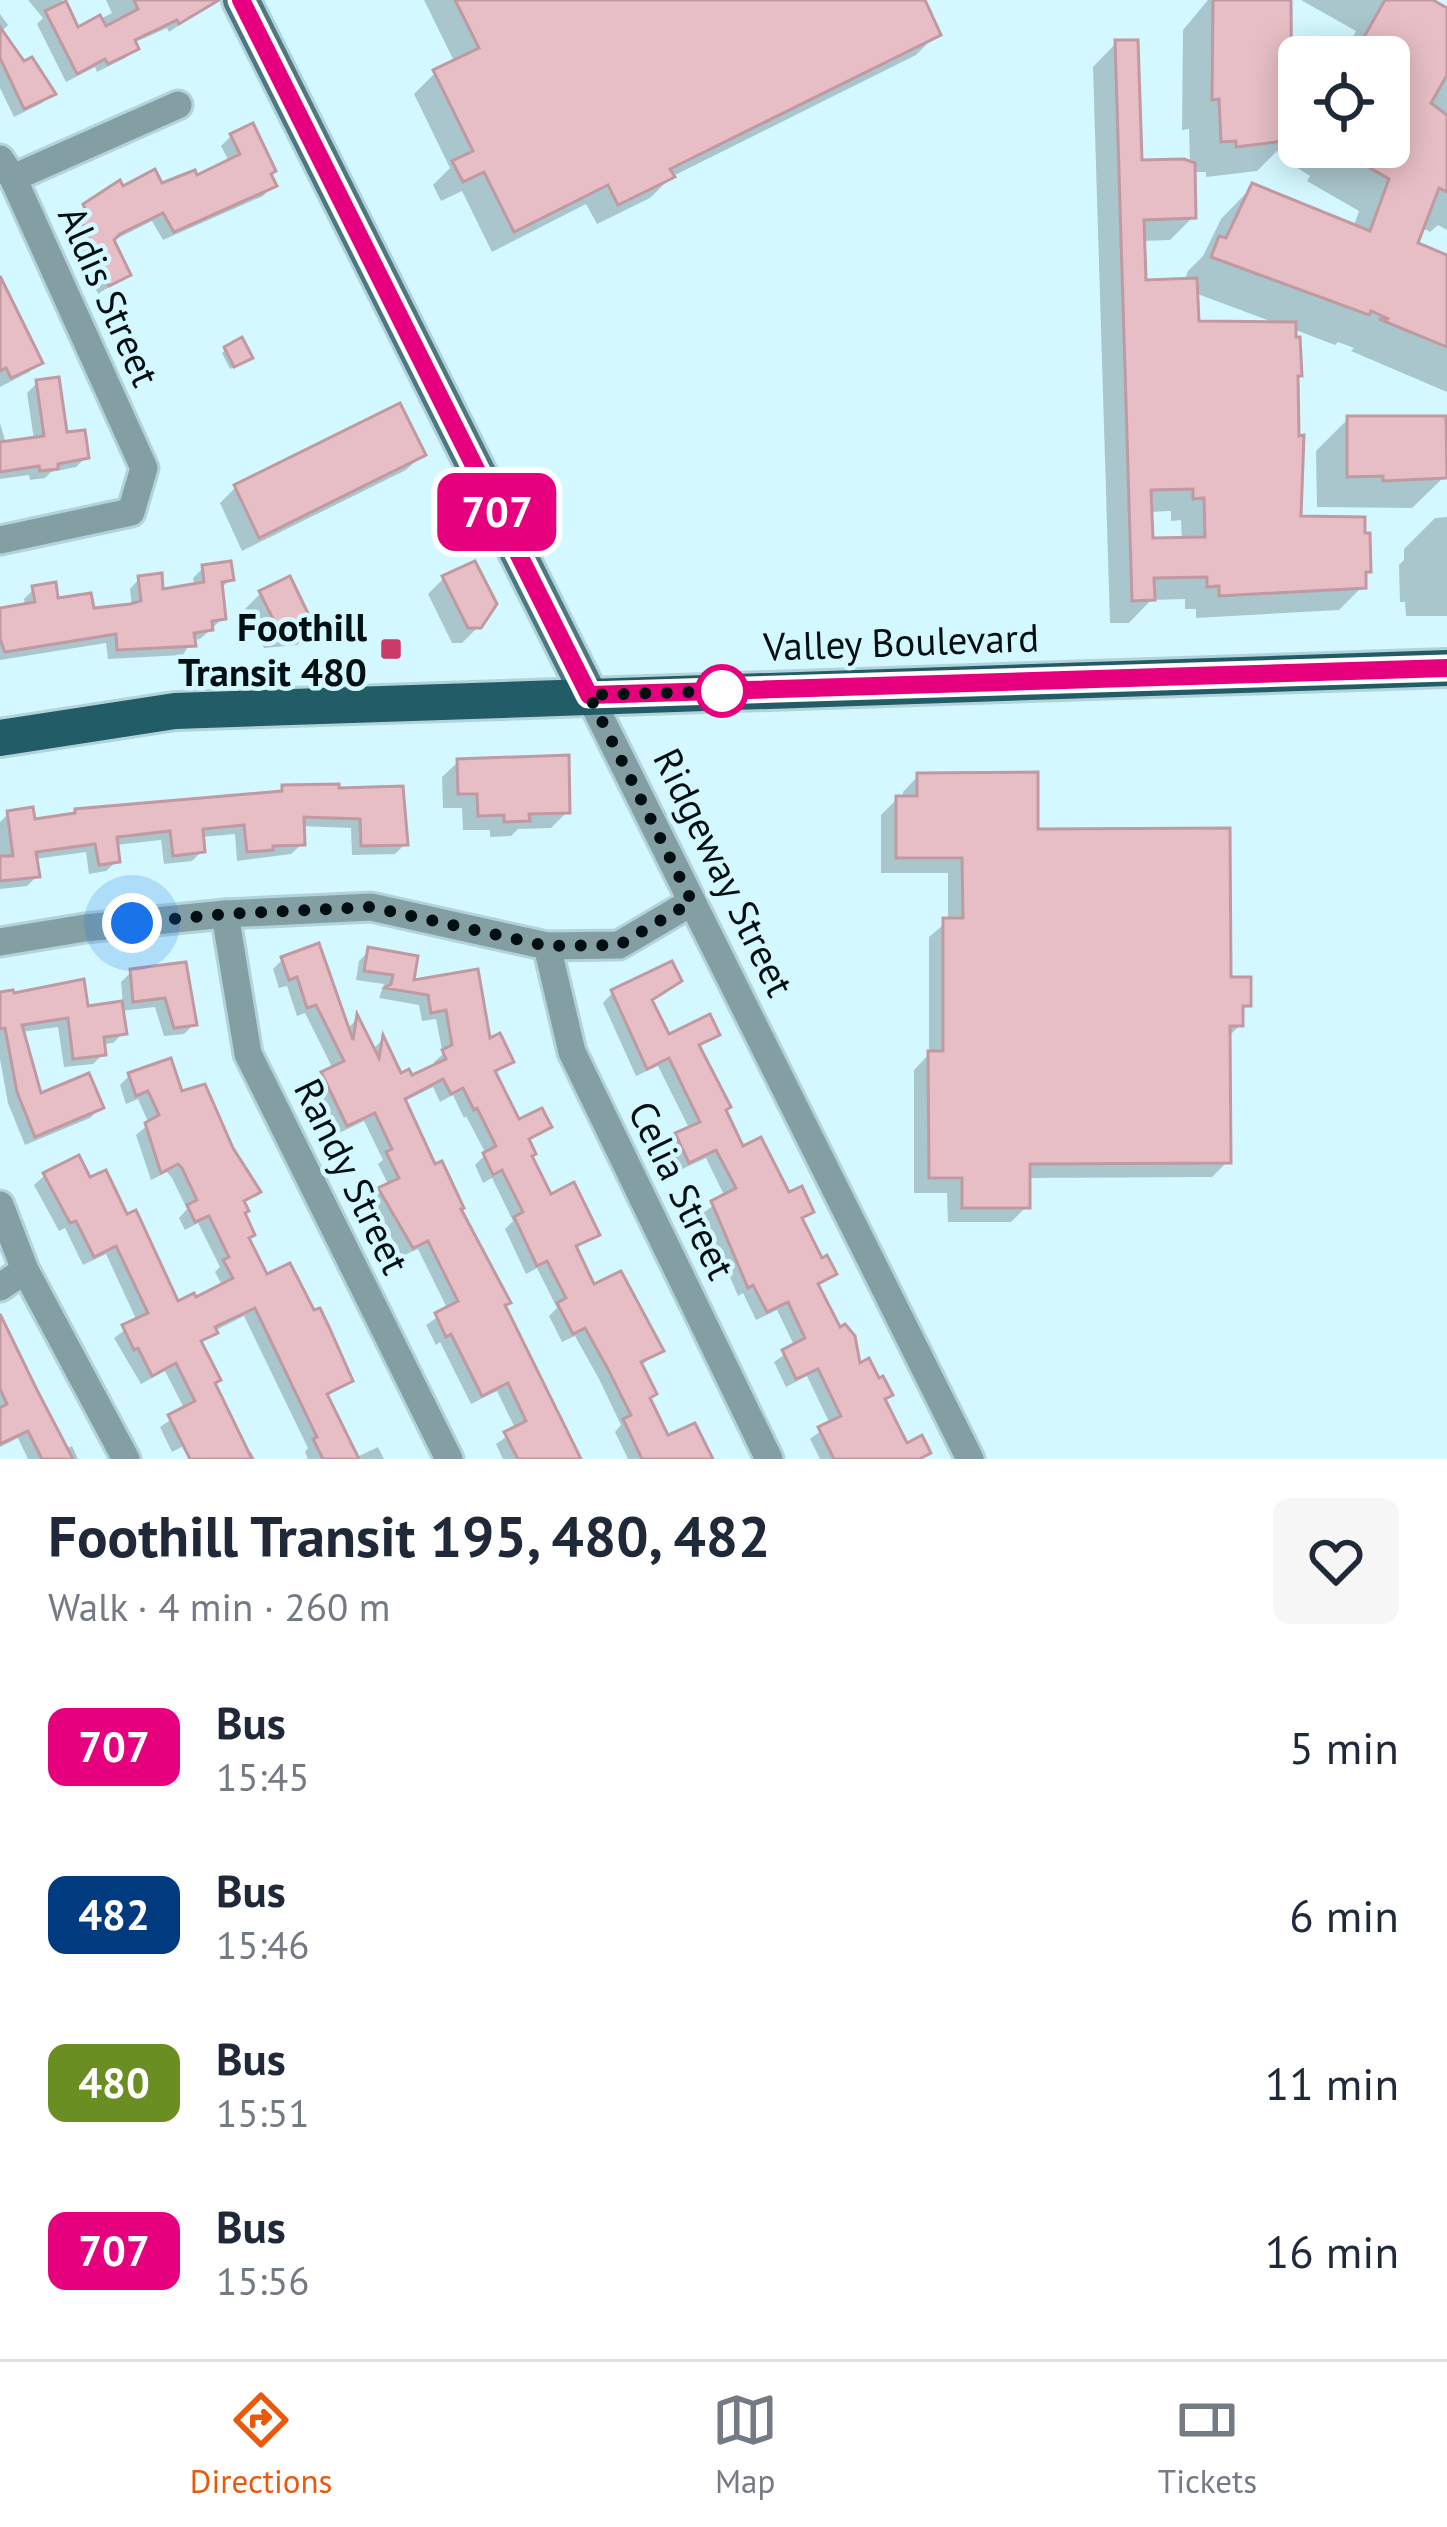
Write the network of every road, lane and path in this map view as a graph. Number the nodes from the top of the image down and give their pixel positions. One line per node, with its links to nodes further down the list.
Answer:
1 (241, 0): 6 (street, Ridgeway Street)
2 (178, 105): 3 (street)
3 (6, 168): 4 (street, Aldis Street)
4 (0, 540)
5 (1447, 668): 6 (main road, Valley Boulevard)
6 (589, 695): 7 (main road, Valley Boulevard); 8 (street, Ridgeway Street)
7 (0, 738)
8 (692, 902): 11 (street); 18 (street, Ridgeway Street)
9 (225, 914): 10 (street); 11 (street); 16 (street, Randy Street)
10 (0, 942)
11 (547, 946): 17 (street, Celia Street)
12 (0, 1205): 13 (street)
13 (25, 1270): 14 (street); 15 (street)
14 (0, 1287)
15 (125, 1459)
16 (449, 1459)
17 (769, 1459)
18 (970, 1459)

